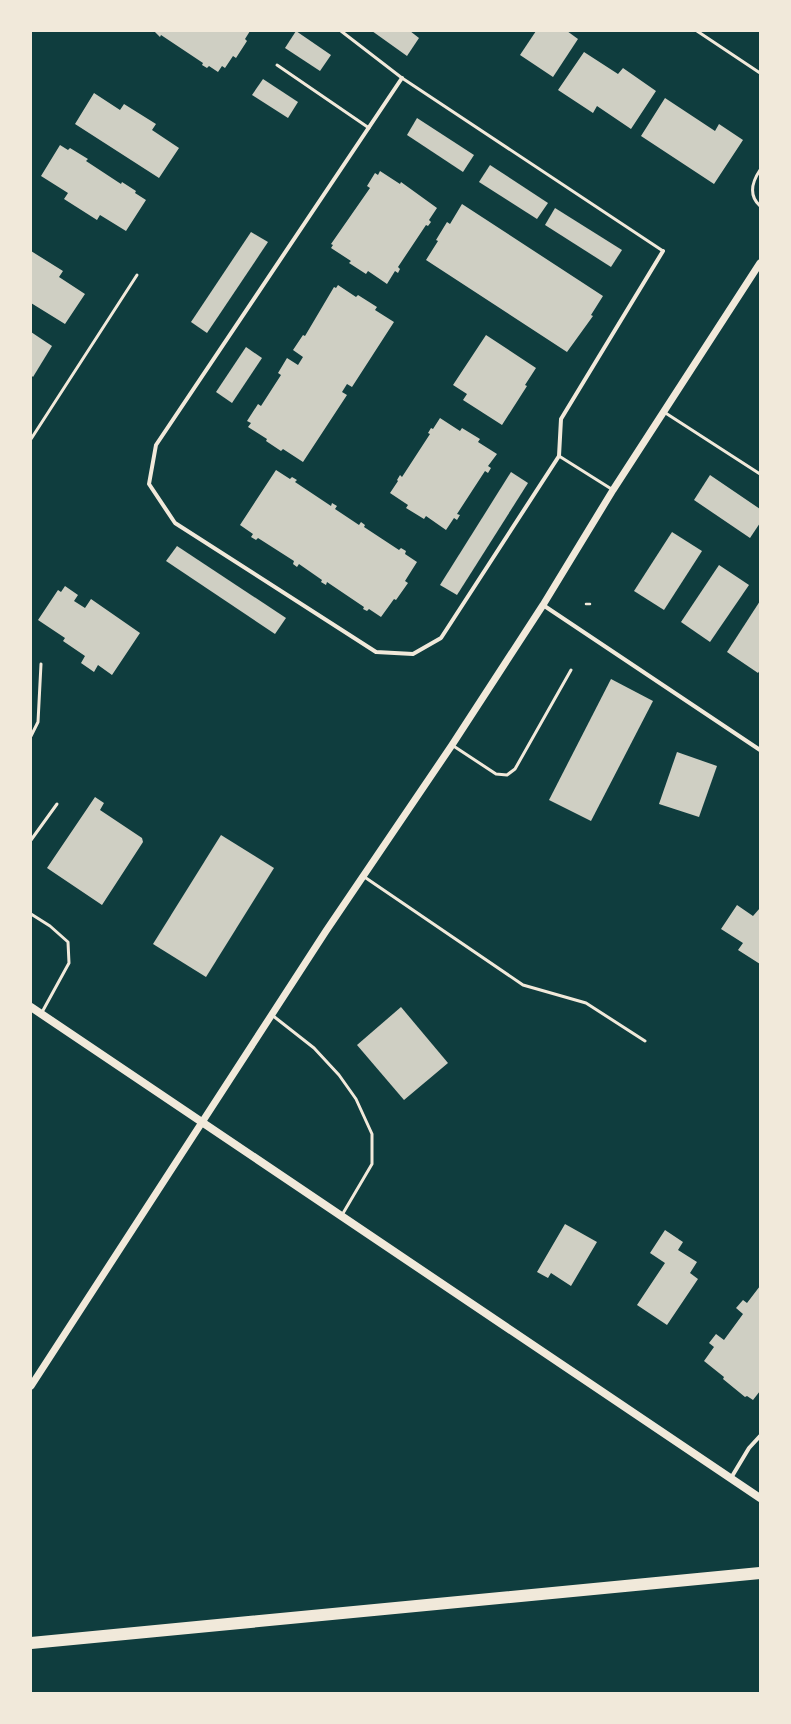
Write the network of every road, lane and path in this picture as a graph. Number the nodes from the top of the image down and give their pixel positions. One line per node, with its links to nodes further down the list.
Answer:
1 (341, 31): 5 (lane)
2 (697, 31): 4 (lane)
3 (277, 65): 6 (lane)
4 (760, 73)
5 (402, 78): 6 (street); 9 (lane)
6 (369, 128): 14 (street)
7 (760, 170): 8 (lane)
8 (760, 206)
9 (663, 251): 14 (street)
10 (760, 263): 12 (street)
11 (138, 275): 13 (lane)
12 (664, 411): 15 (lane); 16 (street)
13 (31, 439)
14 (559, 456): 16 (lane)
15 (760, 474)
16 (613, 490): 19 (street)
17 (586, 604): 18 (path)
18 (590, 604)
19 (543, 605): 23 (street); 24 (street)
20 (41, 664): 22 (lane)
21 (571, 670): 23 (lane)
22 (31, 736)
23 (452, 745): 27 (street)
24 (760, 750)
25 (57, 804): 26 (lane)
26 (31, 840)
27 (363, 876): 31 (street); 32 (lane)
28 (31, 914): 30 (lane)
29 (31, 1007): 30 (main road)
30 (41, 1014): 33 (main road)
31 (272, 1015): 33 (street); 34 (lane)
32 (645, 1041)
33 (203, 1122): 34 (main road); 35 (street)
34 (342, 1215): 37 (main road)
35 (31, 1386)
36 (760, 1436): 37 (street)
37 (731, 1478): 38 (main road)
38 (760, 1498)
39 (760, 1573): 40 (highway)
40 (31, 1643)

